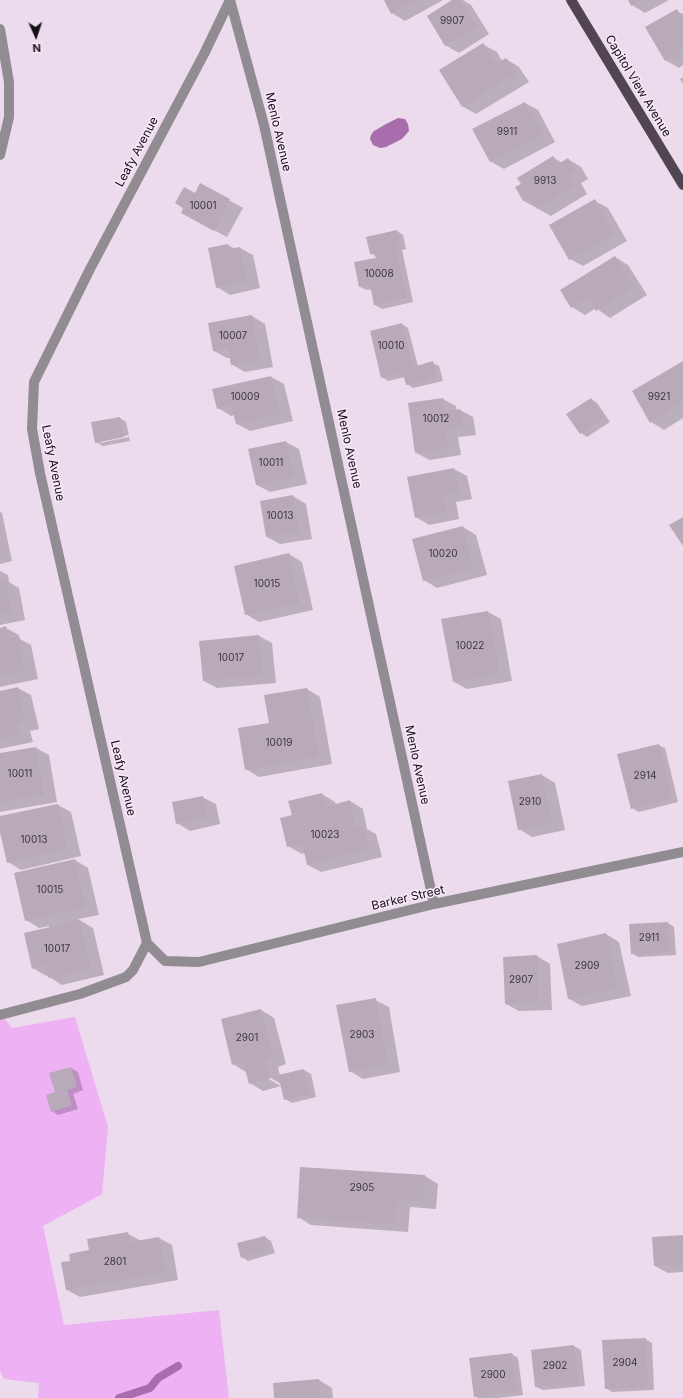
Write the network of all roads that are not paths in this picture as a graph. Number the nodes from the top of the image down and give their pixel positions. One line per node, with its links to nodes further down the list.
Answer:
1 (230, 0): 7 (street, Menlo Avenue); 8 (street, Leafy Avenue)
2 (571, 0): 5 (main road, Capitol View Avenue)
3 (0, 30): 4 (street)
4 (0, 155)
5 (683, 185)
6 (683, 852): 7 (street, Barker Street)
7 (434, 904): 8 (street, Barker Street)
8 (147, 942): 9 (street)
9 (0, 1015)

